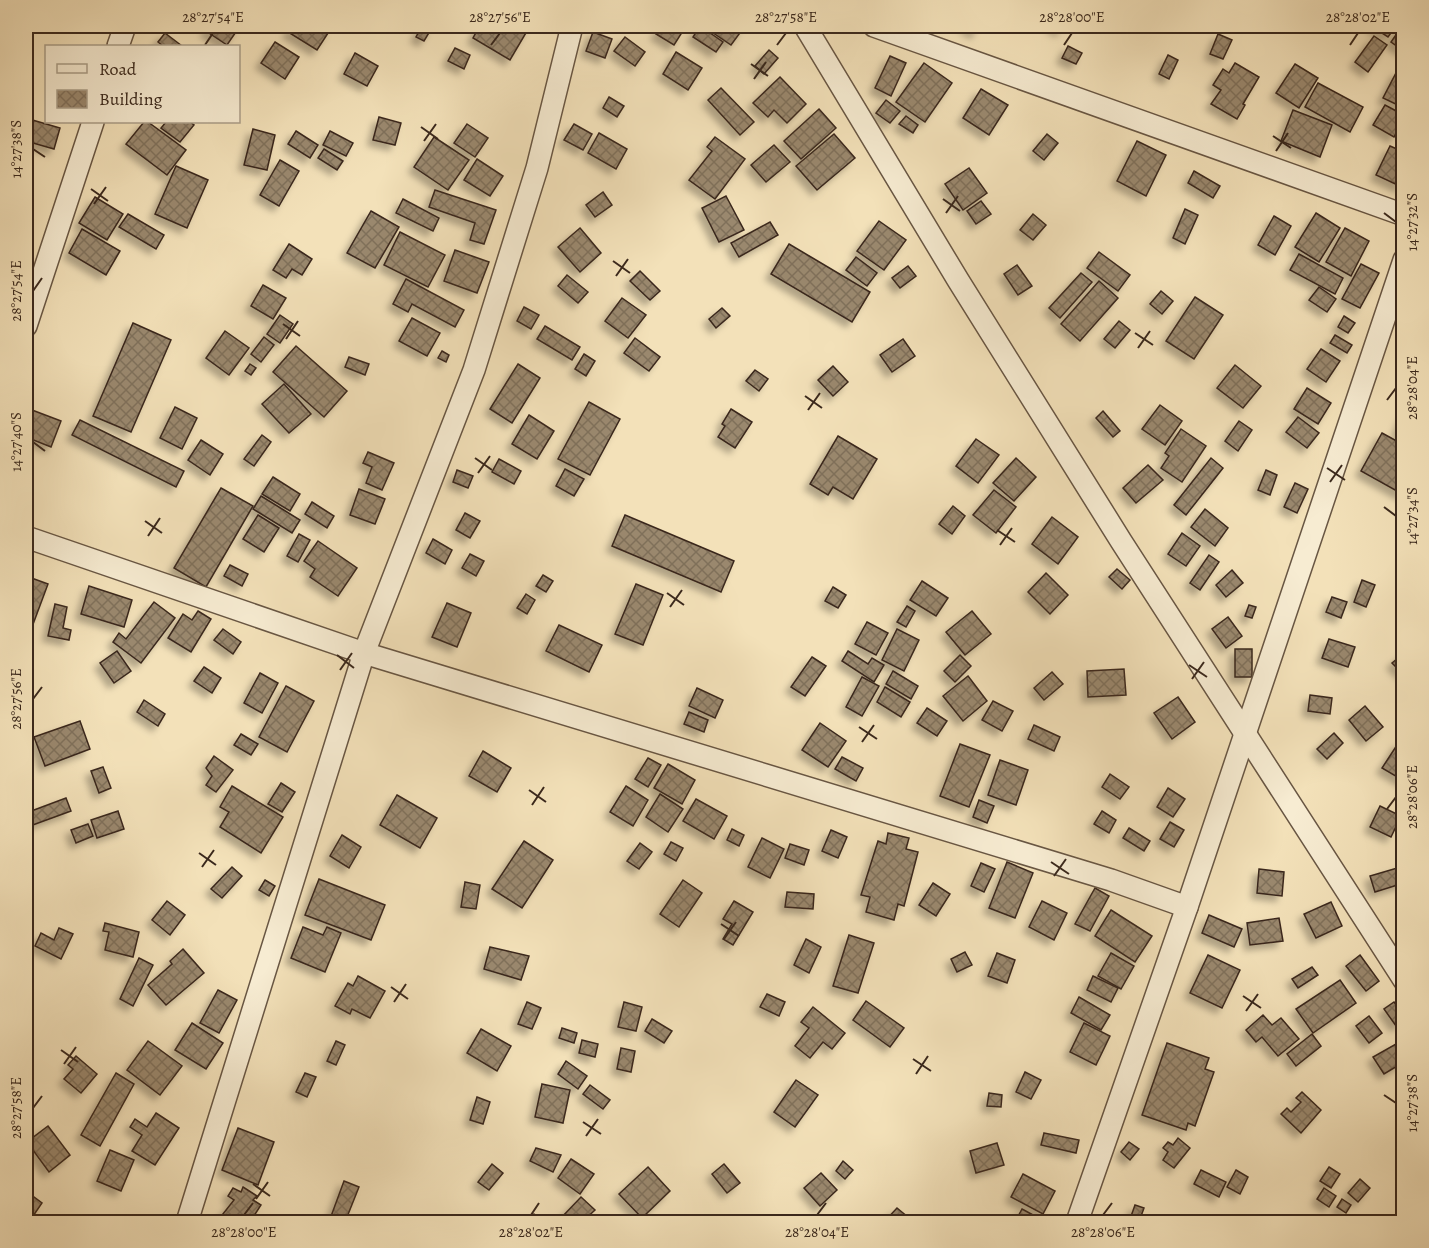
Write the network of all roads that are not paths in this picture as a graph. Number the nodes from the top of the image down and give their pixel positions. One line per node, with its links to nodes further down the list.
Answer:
1 (125, 26): 5 (street)
2 (572, 26): 11 (street)
3 (805, 26): 12 (street)
4 (874, 26): 7 (street)
5 (118, 45)
6 (93, 123): 9 (street)
7 (1404, 215)
8 (1404, 260): 12 (street)
9 (26, 326)
10 (26, 537): 11 (street)
11 (364, 653): 13 (street); 15 (street)
12 (1244, 734): 13 (street); 14 (street)
13 (1187, 907): 16 (street)
14 (1400, 970)
15 (187, 1222)
16 (1077, 1222)

